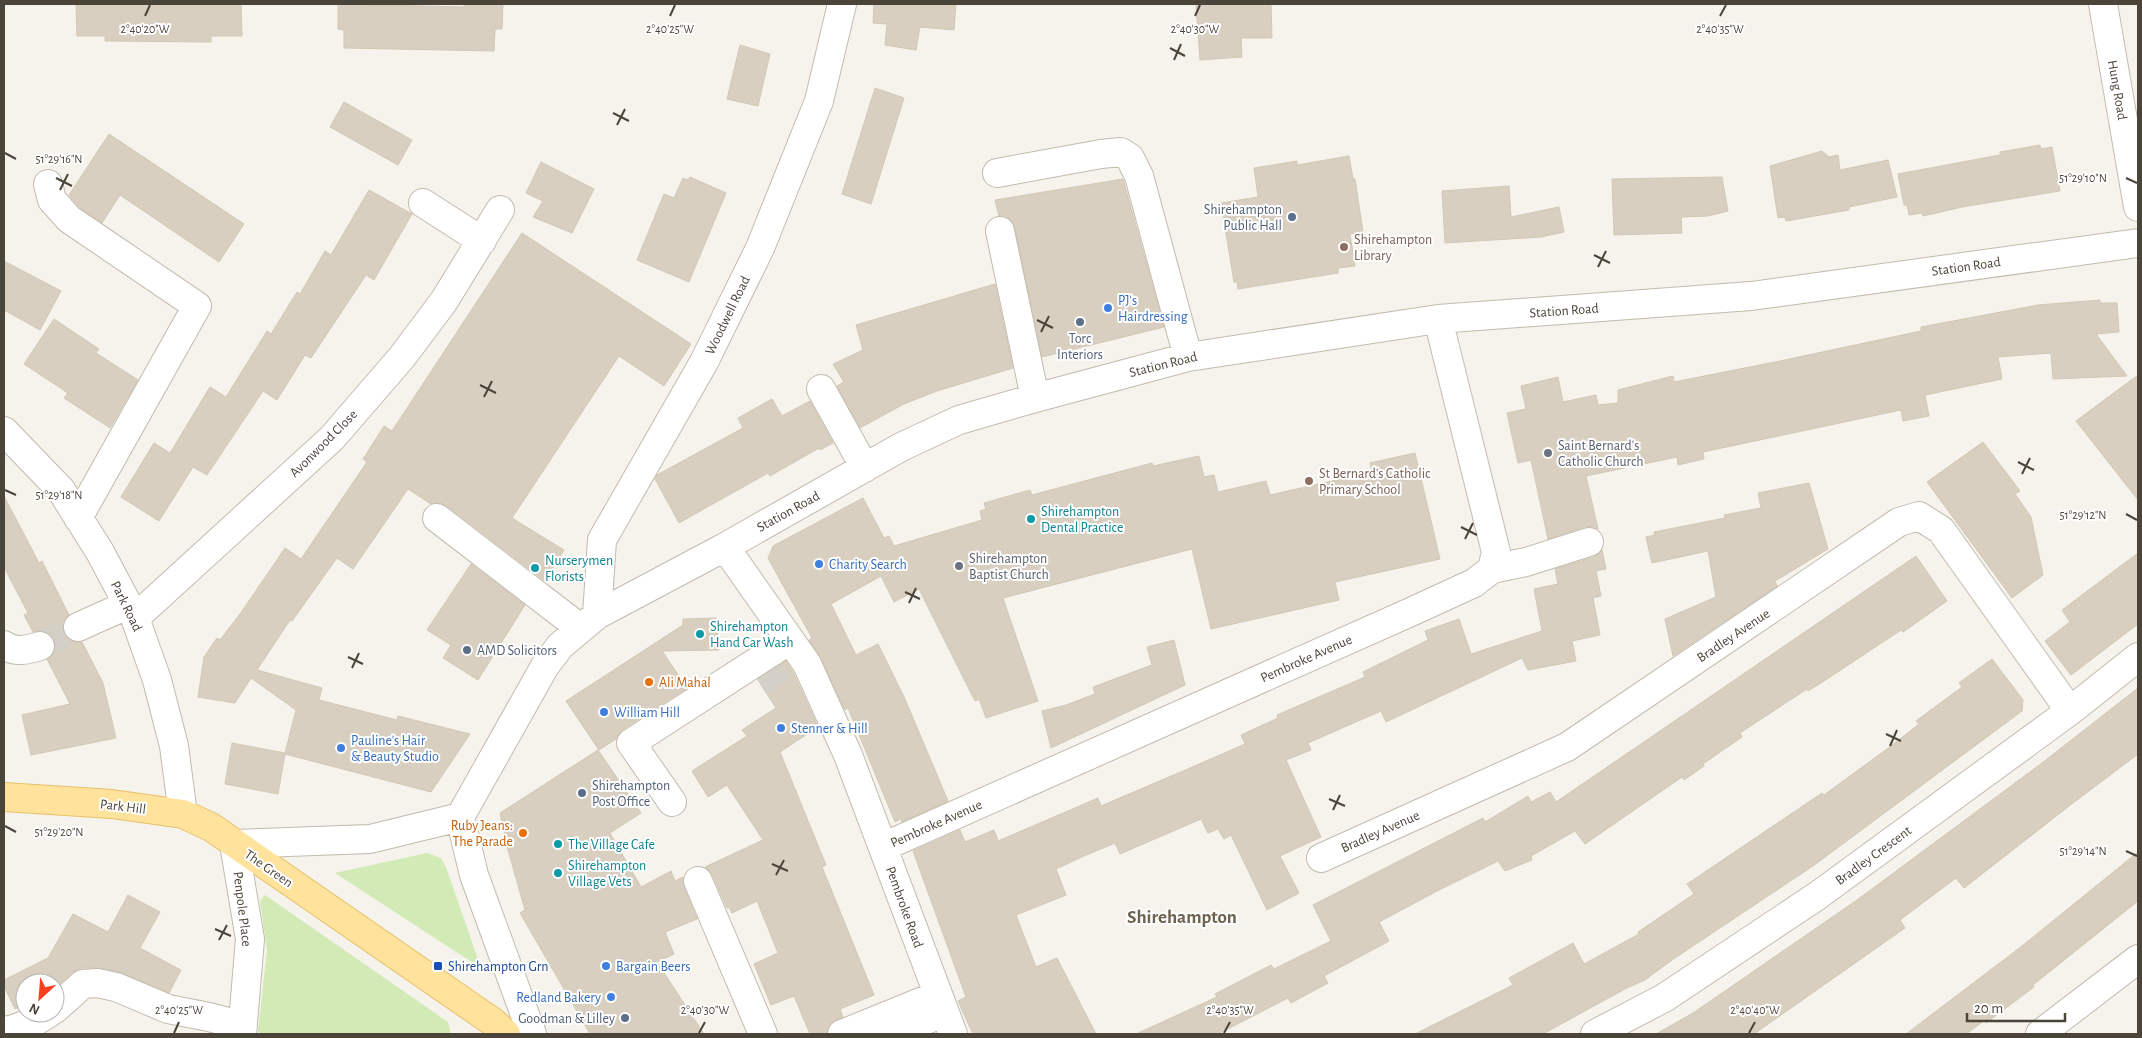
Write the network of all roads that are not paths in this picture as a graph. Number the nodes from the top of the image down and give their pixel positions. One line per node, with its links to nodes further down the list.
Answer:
1 (842, 4): 23 (street, Woodwell Road)
2 (2103, 4): 6 (street, Hung Road)
3 (996, 174): 12 (street)
4 (48, 184): 17 (street)
5 (423, 203): 9 (street)
6 (2138, 207)
7 (500, 210): 9 (street, Avonwood Close)
8 (1000, 231): 14 (street)
9 (482, 241): 22 (street, Avonwood Close)
10 (2138, 243): 11 (street, Station Road)
11 (1438, 319): 12 (street, Station Road); 21 (street)
12 (1188, 357): 14 (street, Station Road)
13 (821, 389): 16 (street)
14 (1035, 398): 16 (street, Station Road)
15 (4, 431): 17 (street, Park Road)
16 (865, 468): 20 (street, Station Road)
17 (78, 518): 22 (street, Park Road)
18 (437, 518): 23 (street)
19 (1589, 542): 21 (street)
20 (725, 547): 23 (street, Station Road); 27 (street, Pembroke Road)
21 (1492, 569): 37 (street, Pembroke Avenue)
22 (131, 611): 24 (street, Avonwood Close); 34 (street, Park Road)
23 (588, 621): 35 (street, Station Road)
24 (78, 627)
25 (4, 645): 26 (street)
26 (40, 646)
27 (792, 655): 33 (street); 37 (street, Pembroke Road)
28 (2138, 657): 31 (street, Bradley Crescent)
29 (759, 682): 30 (street)
30 (731, 698)
31 (2070, 711): 38 (street, Bradley Avenue); 51 (street, Bradley Crescent)
32 (4, 797): 34 (main road, Park Hill)
33 (672, 802)
34 (183, 814): 36 (main road, Park Hill)
35 (460, 817): 36 (street, The Green); 47 (street)
36 (234, 844): 45 (street, Penpole Place); 46 (main road, The Green)
37 (883, 846): 42 (street, Pembroke Road)
38 (1321, 858)
39 (698, 881): 48 (street)
40 (2138, 959): 52 (street)
41 (65, 1000): 45 (street)
42 (945, 1014): 49 (street); 50 (street)
43 (30, 1023): 44 (street)
44 (4, 1030)
45 (242, 1030)
46 (494, 1030)
47 (532, 1034)
48 (764, 1034)
49 (842, 1034)
50 (893, 1034)
51 (1595, 1034)
52 (2040, 1034)

